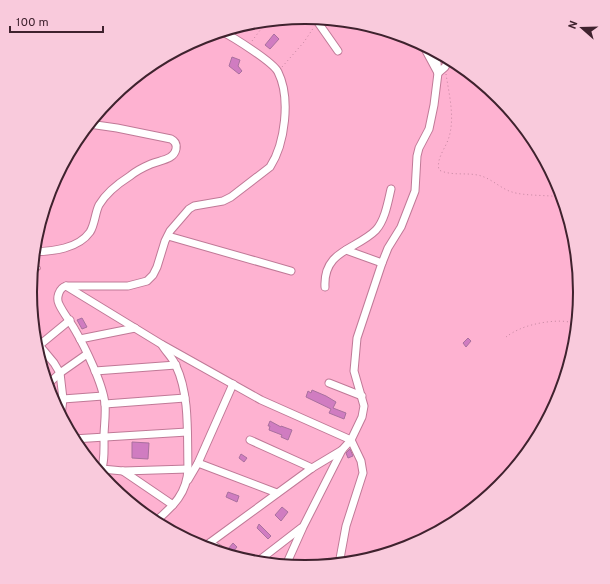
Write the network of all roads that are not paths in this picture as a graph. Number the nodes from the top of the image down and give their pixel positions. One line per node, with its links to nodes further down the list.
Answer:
1 (319, 25): 3 (street)
2 (229, 35): 10 (street)
3 (338, 51)
4 (428, 54): 7 (street)
5 (437, 59): 7 (street)
6 (446, 64): 7 (street)
7 (438, 73): 13 (street)
8 (95, 125): 12 (street)
9 (392, 189): 11 (street)
10 (168, 236): 14 (street); 15 (street)
11 (346, 250): 13 (street); 16 (street)
12 (40, 252)
13 (382, 263): 31 (street)
14 (291, 270)
15 (66, 286): 17 (street); 18 (street)
16 (325, 287)
17 (70, 320): 19 (street); 20 (street)
18 (135, 328): 19 (street); 21 (street)
19 (80, 340): 23 (street)
20 (42, 342)
21 (161, 344): 24 (street); 29 (street)
22 (44, 352): 26 (street)
23 (87, 354): 25 (street); 26 (street)
24 (176, 365): 25 (street); 32 (street)
25 (95, 371): 30 (street)
26 (60, 373): 27 (street); 33 (street)
27 (52, 380)
28 (329, 383): 31 (street)
29 (233, 384): 40 (street); 42 (street)
30 (103, 396): 33 (street); 34 (street)
31 (362, 396): 40 (street)
32 (185, 398): 34 (street); 36 (street)
33 (63, 399): 35 (street)
34 (105, 404): 37 (street)
35 (62, 405)
36 (187, 432): 37 (street); 45 (street)
37 (104, 437): 38 (street); 43 (street)
38 (81, 439)
39 (250, 440): 44 (street)
40 (351, 440): 41 (street); 55 (street)
41 (342, 450): 44 (street); 52 (street)
42 (198, 463): 48 (street); 49 (street)
43 (102, 466)
44 (312, 468): 49 (street)
45 (188, 469): 46 (street); 48 (street)
46 (123, 471): 47 (street); 50 (street)
47 (106, 472)
48 (188, 480): 50 (street)
49 (277, 493): 53 (street)
50 (173, 506): 51 (street)
51 (160, 517)
52 (303, 527): 54 (street); 56 (street)
53 (210, 543)
54 (264, 557)
55 (340, 558)
56 (289, 559)

